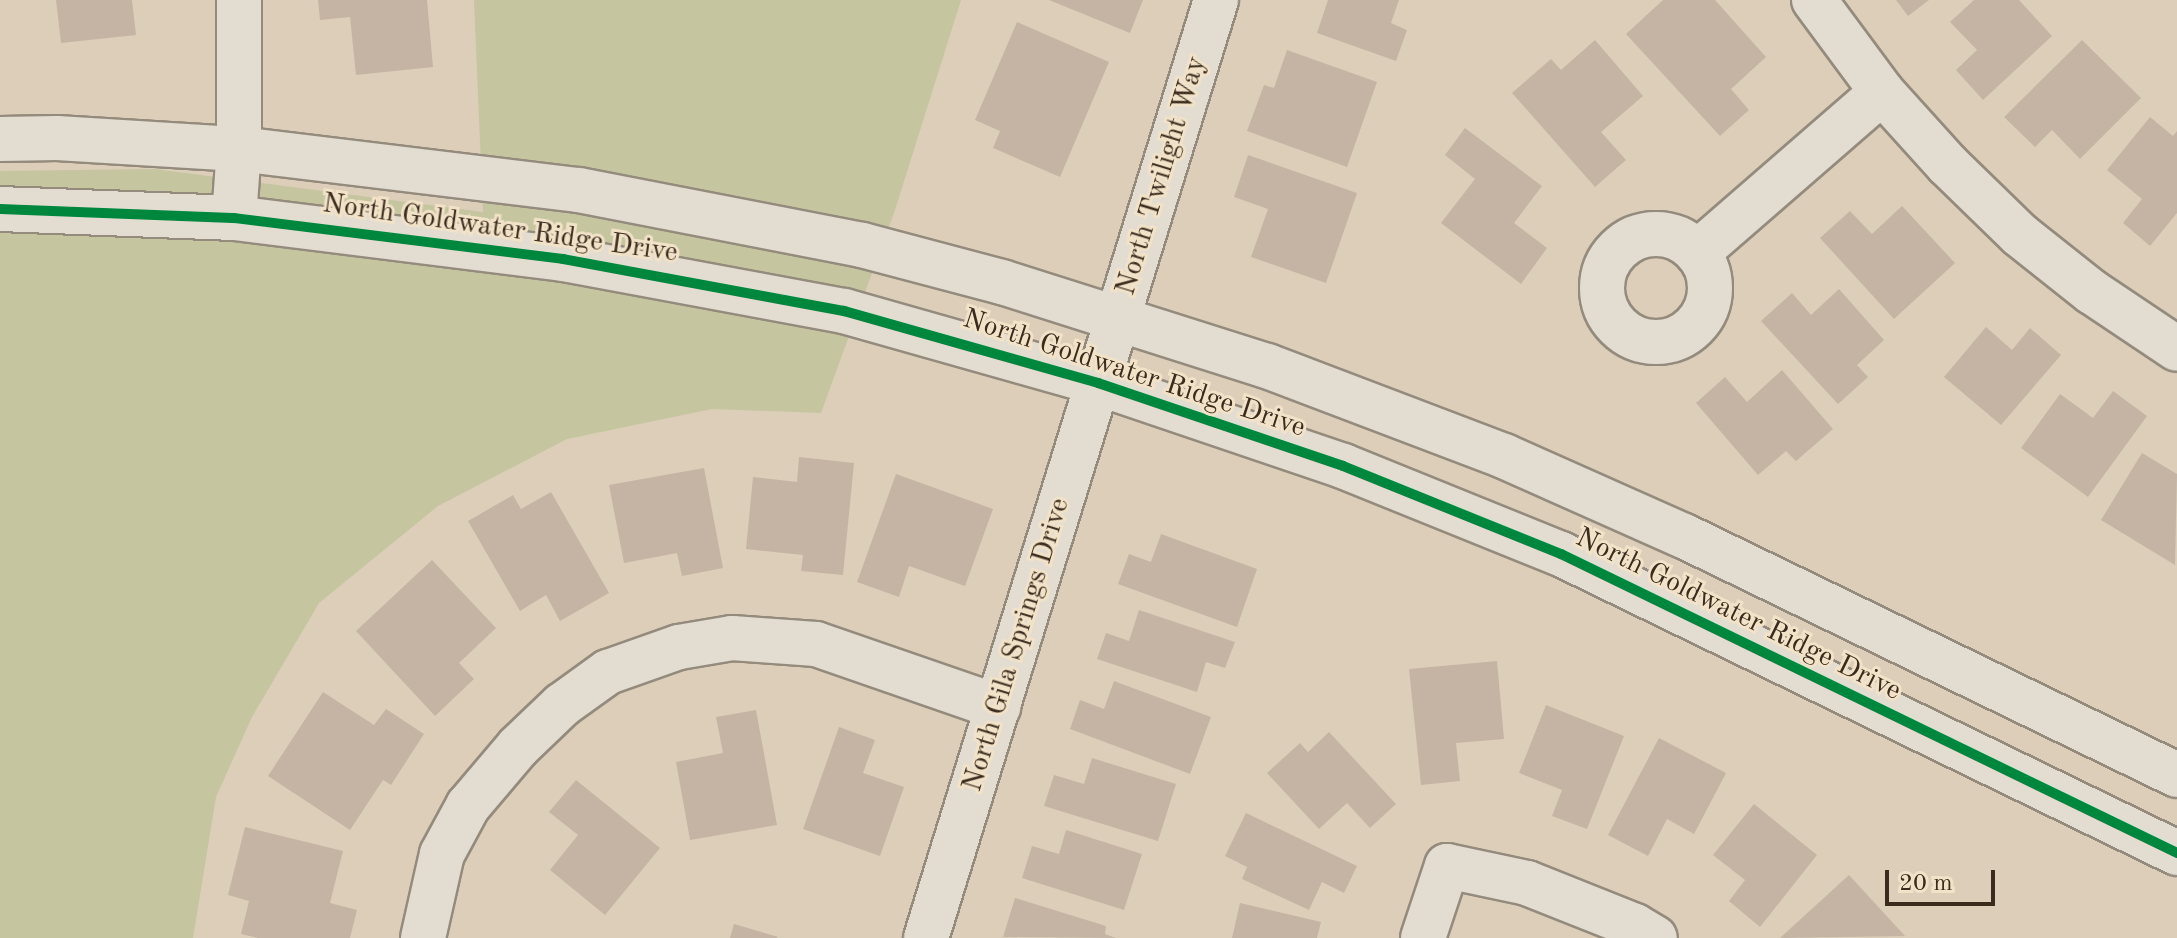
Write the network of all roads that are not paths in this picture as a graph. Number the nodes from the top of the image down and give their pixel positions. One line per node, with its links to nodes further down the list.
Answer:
1 (239, 0): 6 (street)
2 (1216, 0): 11 (street, North Twilight Way)
3 (1814, 0): 4 (street)
4 (1882, 92): 9 (street); 10 (street)
5 (0, 139): 6 (street, North Goldwater Ridge Drive)
6 (239, 149): 8 (street); 11 (street, North Goldwater Ridge Drive)
7 (0, 209): 8 (street, North Goldwater Ridge Drive)
8 (234, 218): 11 (street, North Goldwater Ridge Drive)
9 (1697, 253)
10 (2177, 349)
11 (1108, 352): 12 (street, North Gila Springs Drive); 13 (street, North Goldwater Ridge Drive); 14 (street, North Goldwater Ridge Drive)
12 (998, 707): 15 (street); 16 (street, North Gila Springs Drive)
13 (2177, 775)
14 (2177, 853)
15 (423, 938)
16 (926, 938)
17 (1423, 938): 18 (street)
18 (1655, 938)

